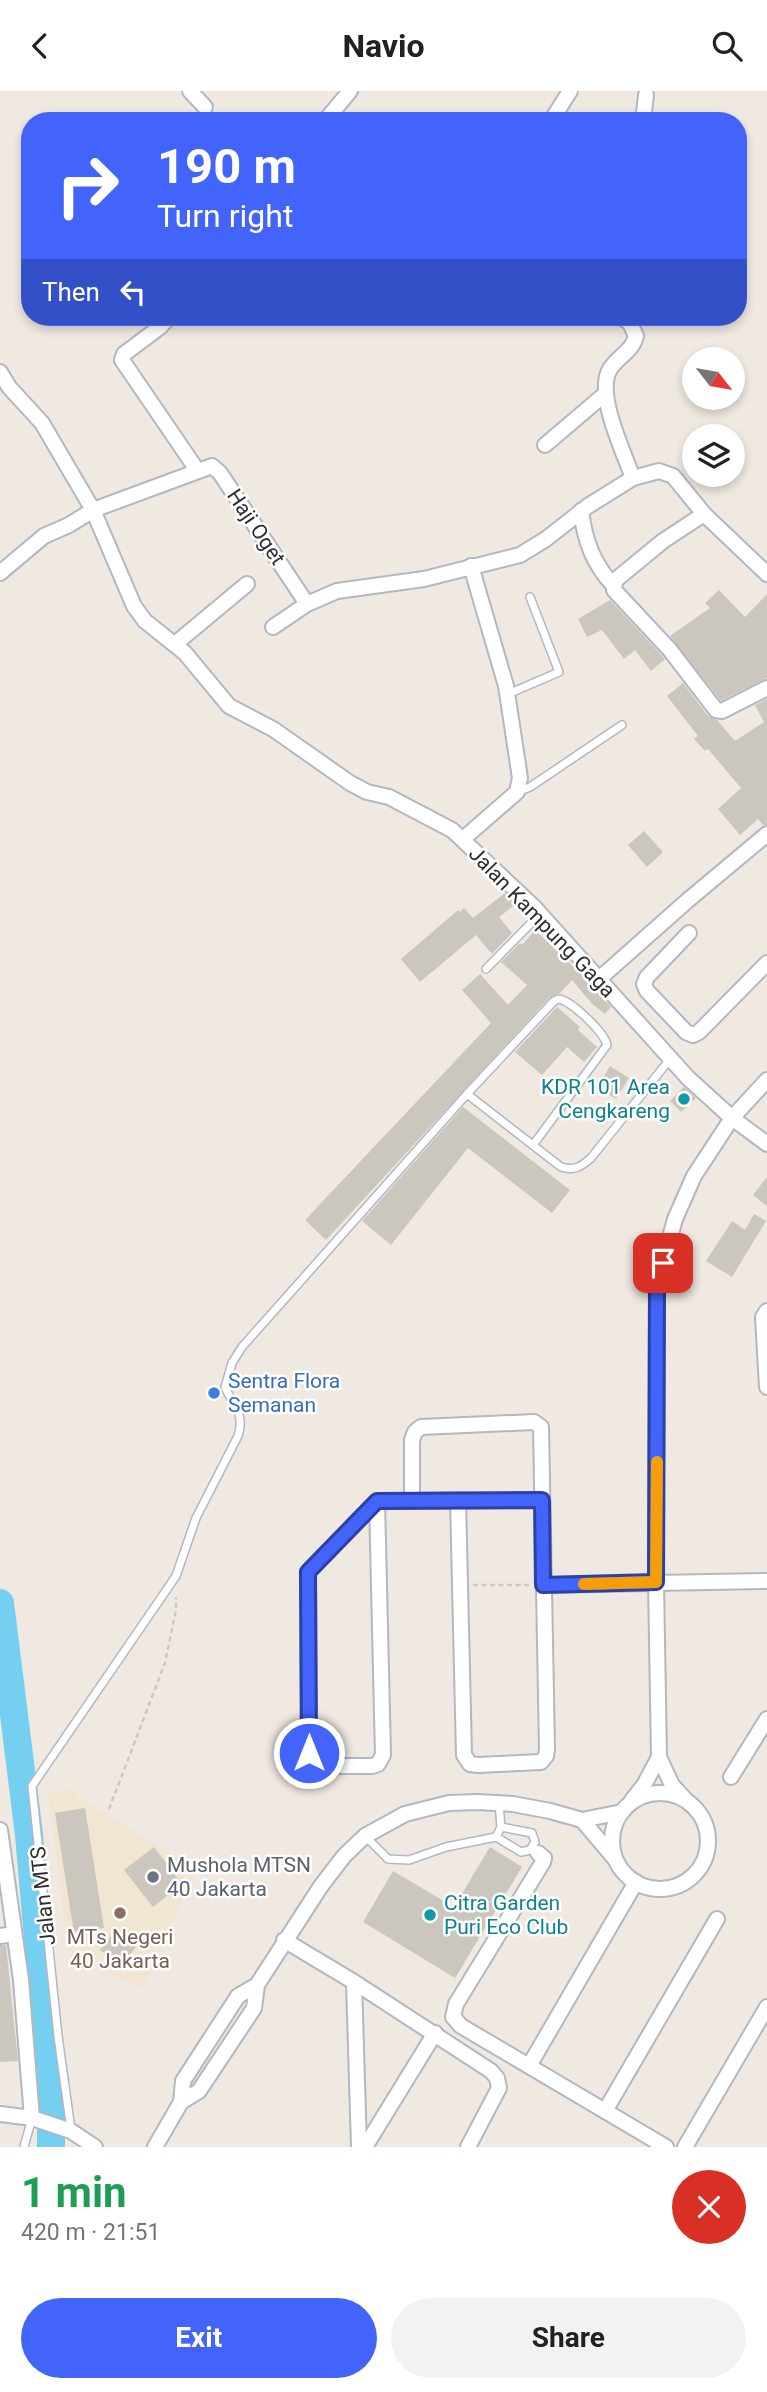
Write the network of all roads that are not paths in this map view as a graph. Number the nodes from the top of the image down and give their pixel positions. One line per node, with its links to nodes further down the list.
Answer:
1 (190, 91): 5 (street)
2 (350, 91): 6 (street)
3 (570, 91): 7 (street)
4 (646, 95): 8 (street)
5 (205, 107)
6 (332, 112)
7 (557, 112)
8 (644, 112)
9 (161, 326): 15 (street)
10 (631, 326): 13 (street)
11 (0, 372): 12 (street, Jalan Kampung Gaga)
12 (4, 385): 17 (street, Jalan Kampung Gaga)
13 (605, 394): 14 (street); 16 (street)
14 (545, 445)
15 (197, 470): 17 (street); 26 (street, Haji Oget)
16 (633, 478): 18 (street); 19 (street)
17 (93, 510): 21 (street); 28 (street, Jalan Kampung Gaga)
18 (582, 511): 20 (street); 24 (street)
19 (704, 513): 22 (street); 24 (street)
20 (471, 566): 26 (street); 30 (street)
21 (0, 573)
22 (767, 574)
23 (247, 584): 28 (street)
24 (614, 586): 29 (street)
25 (530, 597): 30 (lane)
26 (307, 604): 27 (street)
27 (273, 627)
28 (175, 644): 34 (street, Jalan Kampung Gaga)
29 (767, 688)
30 (508, 694): 32 (street)
31 (622, 725): 32 (lane)
32 (517, 792): 34 (street)
33 (767, 834): 39 (street)
34 (463, 839): 35 (street, Jalan Kampung Gaga)
35 (540, 914): 38 (lane); 39 (street, Jalan Kampung Gaga)
36 (689, 933): 37 (street)
37 (767, 963)
38 (486, 969)
39 (599, 979): 40 (street, Jalan Kampung Gaga)
40 (670, 1059): 43 (street, Jalan Kampung Gaga); 45 (lane)
41 (767, 1080): 43 (street)
42 (467, 1094): 45 (lane); 45 (lane); 80 (lane, Jalan MTS)
43 (732, 1118): 44 (street, Jalan Kampung Gaga); 53 (street)
44 (767, 1144)
45 (533, 1145)
46 (767, 1311): 47 (street)
47 (767, 1387)
48 (412, 1500): 49 (street); 50 (street); 51 (street)
49 (458, 1500): 50 (street); 54 (street)
50 (542, 1500): 54 (street)
51 (377, 1501): 51 (street)
52 (767, 1581): 53 (street)
53 (656, 1582): 54 (street); 56 (street)
54 (543, 1585)
55 (767, 1719): 57 (street)
56 (659, 1757): 58 (street); 60 (street)
57 (731, 1777)
58 (685, 1799): 60 (street); 69 (street)
59 (499, 1803): 61 (street); 62 (lane); 64 (street)
60 (625, 1808): 61 (street); 67 (street)
61 (582, 1820): 67 (street)
62 (501, 1827): 65 (lane); 65 (lane)
63 (0, 1830): 68 (street)
64 (365, 1836): 65 (lane); 72 (street)
65 (496, 1837)
66 (538, 1853): 76 (street)
67 (615, 1860): 69 (street)
68 (3, 1870): 71 (street)
69 (636, 1882): 76 (street)
70 (717, 1919): 77 (street)
71 (7, 1935): 79 (street)
72 (284, 1940): 73 (street); 83 (street)
73 (354, 1982): 75 (street); 84 (street)
74 (767, 2007): 88 (street)
75 (435, 2033): 85 (street); 86 (street)
76 (529, 2066): 77 (street)
77 (605, 2111): 87 (street)
78 (0, 2114): 79 (street)
79 (33, 2119): 80 (street); 81 (lane)
80 (71, 2131): 82 (street)
81 (23, 2147)
82 (95, 2147)
83 (155, 2147)
84 (359, 2147)
85 (365, 2147)
86 (468, 2147)
87 (666, 2147)
88 (685, 2147)

